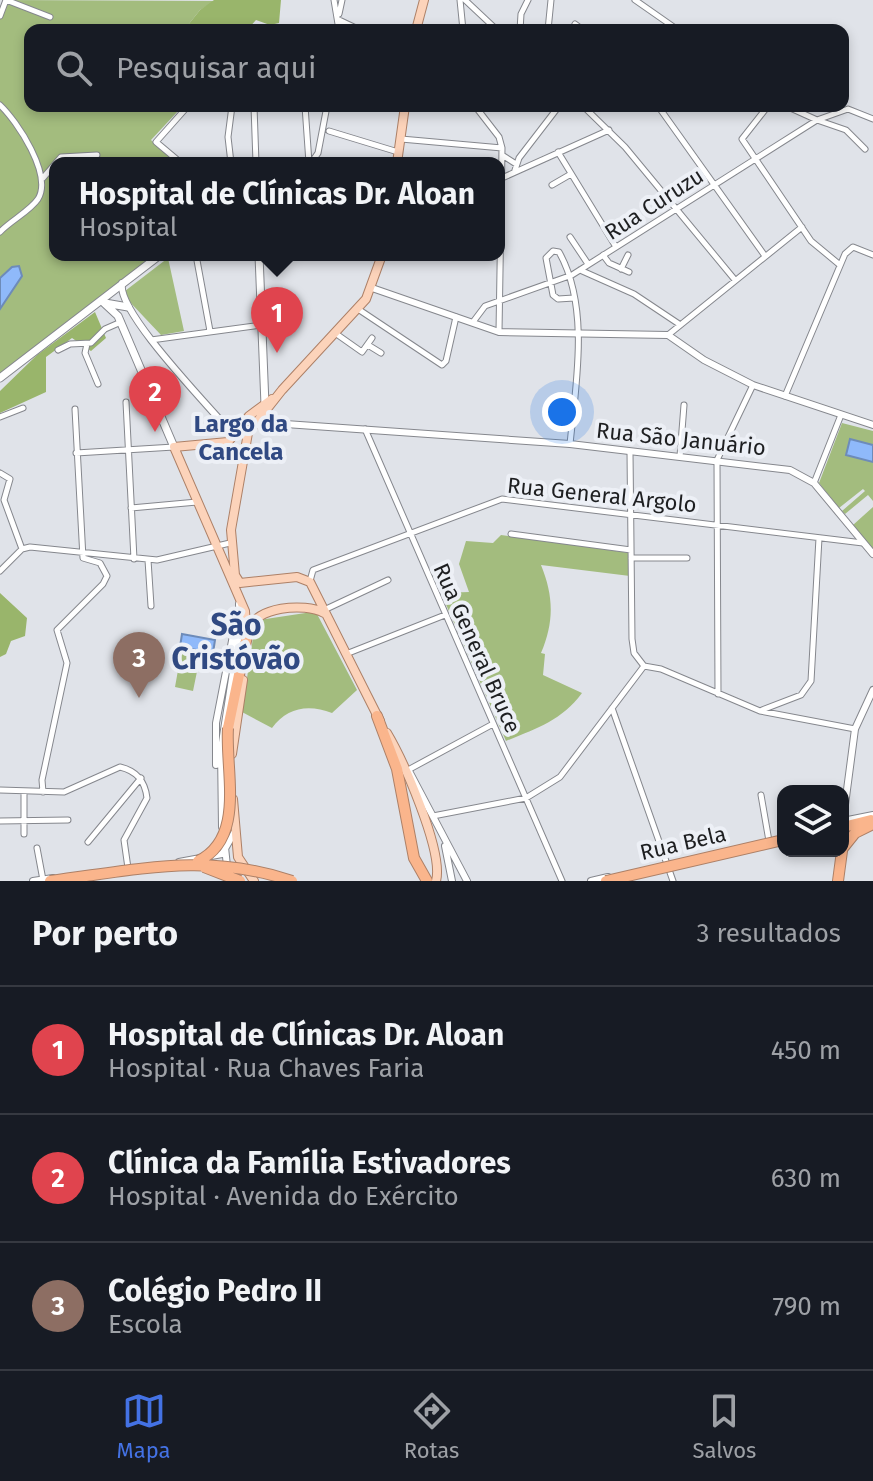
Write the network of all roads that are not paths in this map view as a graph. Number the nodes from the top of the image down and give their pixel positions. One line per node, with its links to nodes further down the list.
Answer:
1 (334, 0): 10 (street)
2 (342, 0): 10 (street)
3 (424, 0): 13 (main road)
4 (463, 0): 14 (street); 15 (street)
5 (528, 0): 16 (street)
6 (551, 0): 17 (street)
7 (635, 0): 18 (street)
8 (0, 16): 9 (street)
9 (50, 17)
10 (339, 17): 11 (street); 12 (street)
11 (339, 24)
12 (350, 24)
13 (418, 24)
14 (463, 24)
15 (490, 24)
16 (520, 24)
17 (549, 24)
18 (669, 24)
19 (0, 105): 57 (street)
20 (849, 109): 34 (street, Rua Curuzu)
21 (183, 112): 45 (street)
22 (231, 112): 46 (street)
23 (254, 112): 47 (street)
24 (306, 112): 48 (street)
25 (326, 112): 49 (street)
26 (404, 112): 38 (main road)
27 (480, 112): 41 (street)
28 (555, 112): 53 (street)
29 (590, 112): 36 (street)
30 (663, 112): 58 (street)
31 (763, 112): 52 (street)
32 (799, 112): 35 (street)
33 (840, 112): 35 (street, Rua Curuzu)
34 (873, 119)
35 (817, 120): 39 (street); 52 (street, Rua Curuzu)
36 (609, 130): 42 (street); 60 (street)
37 (329, 131): 40 (street)
38 (401, 139): 40 (main road); 41 (street)
39 (865, 149)
40 (398, 152): 50 (main road)
41 (502, 152): 51 (street); 53 (street)
42 (558, 152): 53 (street); 55 (street)
43 (97, 155): 44 (street)
44 (61, 157)
45 (174, 157)
46 (230, 157)
47 (256, 157)
48 (309, 157)
49 (315, 157)
50 (398, 157)
51 (502, 157)
52 (754, 158): 58 (street, Rua Curuzu); 61 (street)
53 (515, 167): 56 (street)
54 (49, 171): 57 (street)
55 (571, 174): 59 (street); 64 (street)
56 (505, 176)
57 (42, 179): 62 (street)
58 (716, 183): 60 (street, Rua Curuzu); 68 (street)
59 (552, 185)
60 (678, 209): 64 (street, Rua Curuzu); 80 (street)
61 (802, 227): 68 (street); 75 (street)
62 (0, 232)
63 (570, 237): 74 (street)
64 (616, 247): 65 (street, Rua Curuzu)
65 (603, 255): 74 (street, Rua Curuzu); 76 (street)
66 (628, 255): 76 (street)
67 (873, 255): 75 (street)
68 (765, 256): 80 (street)
69 (152, 261): 81 (main road)
70 (197, 261): 95 (street)
71 (259, 261): 94 (main road)
72 (380, 261): 83 (main road)
73 (500, 261): 85 (street)
74 (588, 264): 77 (street, Rua Curuzu)
75 (840, 265): 110 (street)
76 (621, 269): 78 (street)
77 (580, 270): 79 (street, Rua Curuzu); 93 (street)
78 (629, 272)
79 (572, 275): 82 (street, Rua Curuzu); 82 (street); 84 (street)
80 (735, 280): 93 (street)
81 (122, 283): 87 (main road); 88 (street)
82 (549, 283): 84 (street); 85 (street, Rua Curuzu)
83 (372, 288): 89 (main road); 90 (street)
84 (574, 298): 97 (street)
85 (500, 302): 92 (street, Rua Curuzu); 96 (street)
86 (104, 303): 87 (main road); 88 (main road); 91 (main road)
87 (91, 307): 106 (main road)
88 (128, 307): 101 (street)
89 (358, 309): 90 (street); 98 (main road)
90 (456, 317): 92 (street)
91 (121, 322): 102 (street); 125 (main road)
92 (473, 322): 96 (street)
93 (679, 324): 99 (street)
94 (261, 325): 95 (street); 112 (main road)
95 (210, 331): 101 (street)
96 (499, 332): 97 (street)
97 (577, 332): 99 (street); 124 (street)
98 (335, 333): 103 (street); 109 (main road)
99 (668, 335): 108 (street)
100 (372, 338): 103 (street)
101 (151, 340): 121 (street)
102 (87, 344): 104 (street); 107 (street)
103 (368, 345): 105 (street)
104 (58, 350)
105 (381, 353)
106 (0, 378)
107 (98, 384)
108 (753, 385): 110 (street); 131 (street)
109 (278, 395): 112 (main road); 118 (main road)
110 (785, 397): 116 (street)
111 (126, 402): 126 (street)
112 (265, 405): 118 (main road); 121 (main road)
113 (684, 405): 129 (street)
114 (23, 408): 117 (street)
115 (75, 409): 128 (street)
116 (841, 415): 119 (street); 133 (street)
117 (0, 417)
118 (257, 422): 120 (street, Rua São Januário); 122 (main road)
119 (873, 425)
120 (364, 428): 124 (street, Rua São Januário); 140 (street, Rua General Bruce)
121 (237, 433): 122 (street); 123 (main road)
122 (248, 433): 130 (main road)
123 (228, 442): 125 (main road); 130 (main road)
124 (570, 444): 127 (street, Rua São Januário)
125 (174, 447): 126 (street); 134 (main road)
126 (129, 450): 128 (street); 135 (street)
127 (630, 452): 129 (street, Rua São Januário); 136 (street)
128 (76, 453): 148 (street)
129 (680, 456): 131 (street, Rua São Januário)
130 (242, 457): 143 (main road)
131 (717, 460): 133 (street, Rua São Januário); 139 (street)
132 (0, 473): 138 (street)
133 (814, 483): 144 (street, Rua São Januário)
134 (197, 502): 135 (street); 145 (main road)
135 (131, 508): 152 (street)
136 (630, 515): 139 (street, Rua General Argolo); 140 (street, Rua General Argolo); 147 (street)
137 (0, 519): 138 (street)
138 (10, 522): 146 (street)
139 (716, 523): 142 (street, Rua General Argolo); 166 (street)
140 (409, 533): 157 (street, Rua General Argolo); 161 (street, Rua General Bruce)
141 (511, 534): 147 (street)
142 (819, 538): 144 (street, Rua General Argolo); 168 (street)
143 (230, 543): 145 (street); 156 (main road)
144 (864, 543): 149 (street, Rua São Januário)
145 (216, 546): 153 (street); 158 (main road)
146 (22, 549): 148 (street); 154 (street)
147 (631, 550): 150 (street)
148 (82, 553): 152 (street); 179 (street)
149 (873, 554)
150 (631, 558): 151 (street); 164 (street)
151 (687, 558)
152 (134, 559): 153 (street)
153 (148, 560): 159 (street)
154 (0, 571)
155 (388, 580): 160 (street)
156 (252, 582): 157 (main road); 158 (main road)
157 (310, 582): 160 (main road)
158 (239, 600): 162 (main road); 198 (street)
159 (151, 606)
160 (324, 612): 162 (main road); 163 (main road)
161 (445, 615): 163 (street); 172 (street, Rua General Bruce)
162 (247, 636): 188 (main road); 201 (highway, bridge)
163 (345, 654): 171 (main road)
164 (644, 666): 166 (street); 167 (street)
165 (873, 690): 169 (street)
166 (718, 694): 168 (street)
167 (612, 707): 181 (street); 202 (street)
168 (760, 711): 173 (street)
169 (861, 712): 170 (street); 173 (street)
170 (873, 714)
171 (377, 716): 174 (main road); 212 (highway)
172 (493, 724): 174 (street); 181 (street, Rua General Bruce)
173 (855, 729): 176 (street)
174 (408, 770): 182 (street); 213 (main road)
175 (141, 778): 179 (street); 194 (street); 203 (street)
176 (848, 785)
177 (0, 790): 178 (street)
178 (24, 791): 179 (street); 186 (street)
179 (43, 792)
180 (761, 795): 192 (street)
181 (526, 798): 182 (street); 215 (street, Rua General Bruce)
182 (433, 816): 189 (street)
183 (68, 820): 186 (street)
184 (0, 821): 186 (street)
185 (873, 821): 187 (highway); 191 (highway)
186 (25, 823): 190 (street)
187 (849, 823)
188 (236, 828): 198 (street); 199 (main road)
189 (442, 833): 205 (street); 214 (street)
190 (24, 834)
191 (849, 840)
192 (769, 841): 193 (street, Rua Bela); 202 (street, Rua Bela)
193 (777, 841)
194 (88, 842)
195 (777, 842): 217 (highway, bridge)
196 (777, 842): 218 (highway, bridge)
197 (37, 848): 207 (street)
198 (225, 852): 203 (street); 209 (street)
199 (238, 857): 209 (highway); 210 (main road)
200 (840, 857): 220 (highway)
201 (194, 863): 207 (highway, bridge); 209 (highway, bridge); 211 (highway, bridge)
202 (667, 865): 216 (street, Rua Bela); 219 (street)
203 (128, 868): 204 (street)
204 (114, 870): 207 (street); 208 (street)
205 (465, 879)
206 (33, 881): 207 (street)
207 (49, 881)
208 (116, 881)
209 (236, 881)
210 (254, 881)
211 (289, 881)
212 (427, 881)
213 (436, 881)
214 (452, 881)
215 (562, 881)
216 (591, 881)
217 (606, 881)
218 (615, 881)
219 (673, 881)
220 (837, 881)

